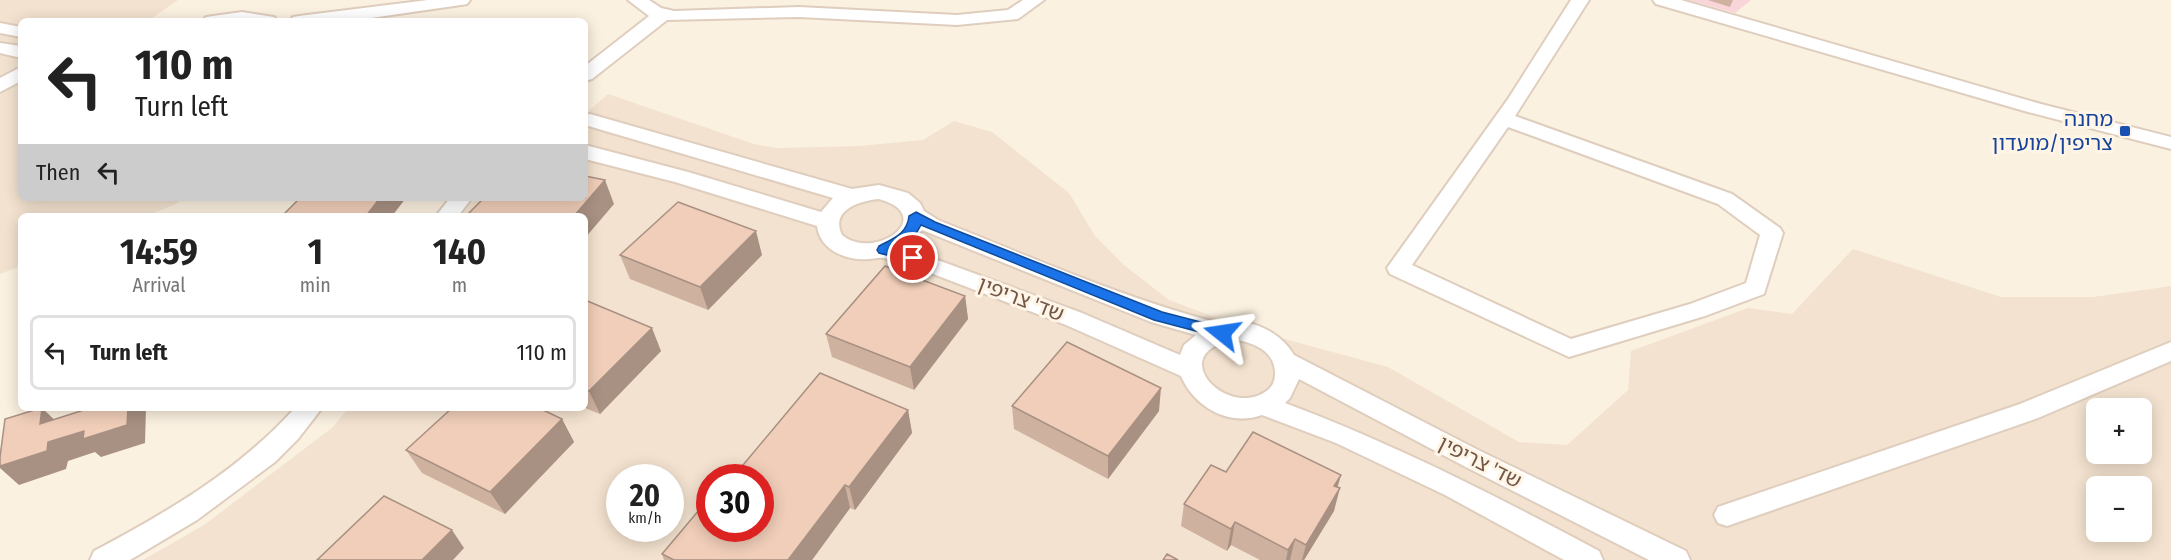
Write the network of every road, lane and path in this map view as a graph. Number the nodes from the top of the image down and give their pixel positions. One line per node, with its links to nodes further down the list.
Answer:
1 (461, 0): 6 (street)
2 (637, 0): 7 (street)
3 (1035, 0): 7 (street)
4 (1580, 0): 18 (street)
5 (1662, 0): 17 (street)
6 (386, 12): 8 (street); 9 (street)
7 (663, 14): 14 (street)
8 (328, 18)
9 (359, 18)
10 (0, 28): 11 (street)
11 (18, 31)
12 (0, 48): 13 (street)
13 (18, 51)
14 (588, 73)
15 (18, 75): 16 (street)
16 (0, 86)
17 (2035, 108): 20 (street); 22 (street)
18 (1504, 119): 18 (street)
19 (590, 120): 23 (street)
20 (2171, 143)
21 (588, 153): 25 (street)
22 (2171, 154)
23 (852, 196): 24 (street); 25 (street)
24 (916, 216): 26 (street); 27 (street, שד' צריפין)
25 (827, 221): 26 (street)
26 (884, 250): 30 (street, שד' צריפין)
27 (1222, 333): 29 (street); 30 (street)
28 (2171, 351): 33 (street)
29 (1287, 362): 31 (street); 36 (street, שד' צריפין)
30 (1189, 369): 31 (street)
31 (1262, 405): 35 (street, שד' צריפין)
32 (307, 411): 34 (street)
33 (1727, 515)
34 (104, 560)
35 (1589, 560)
36 (1676, 560)

